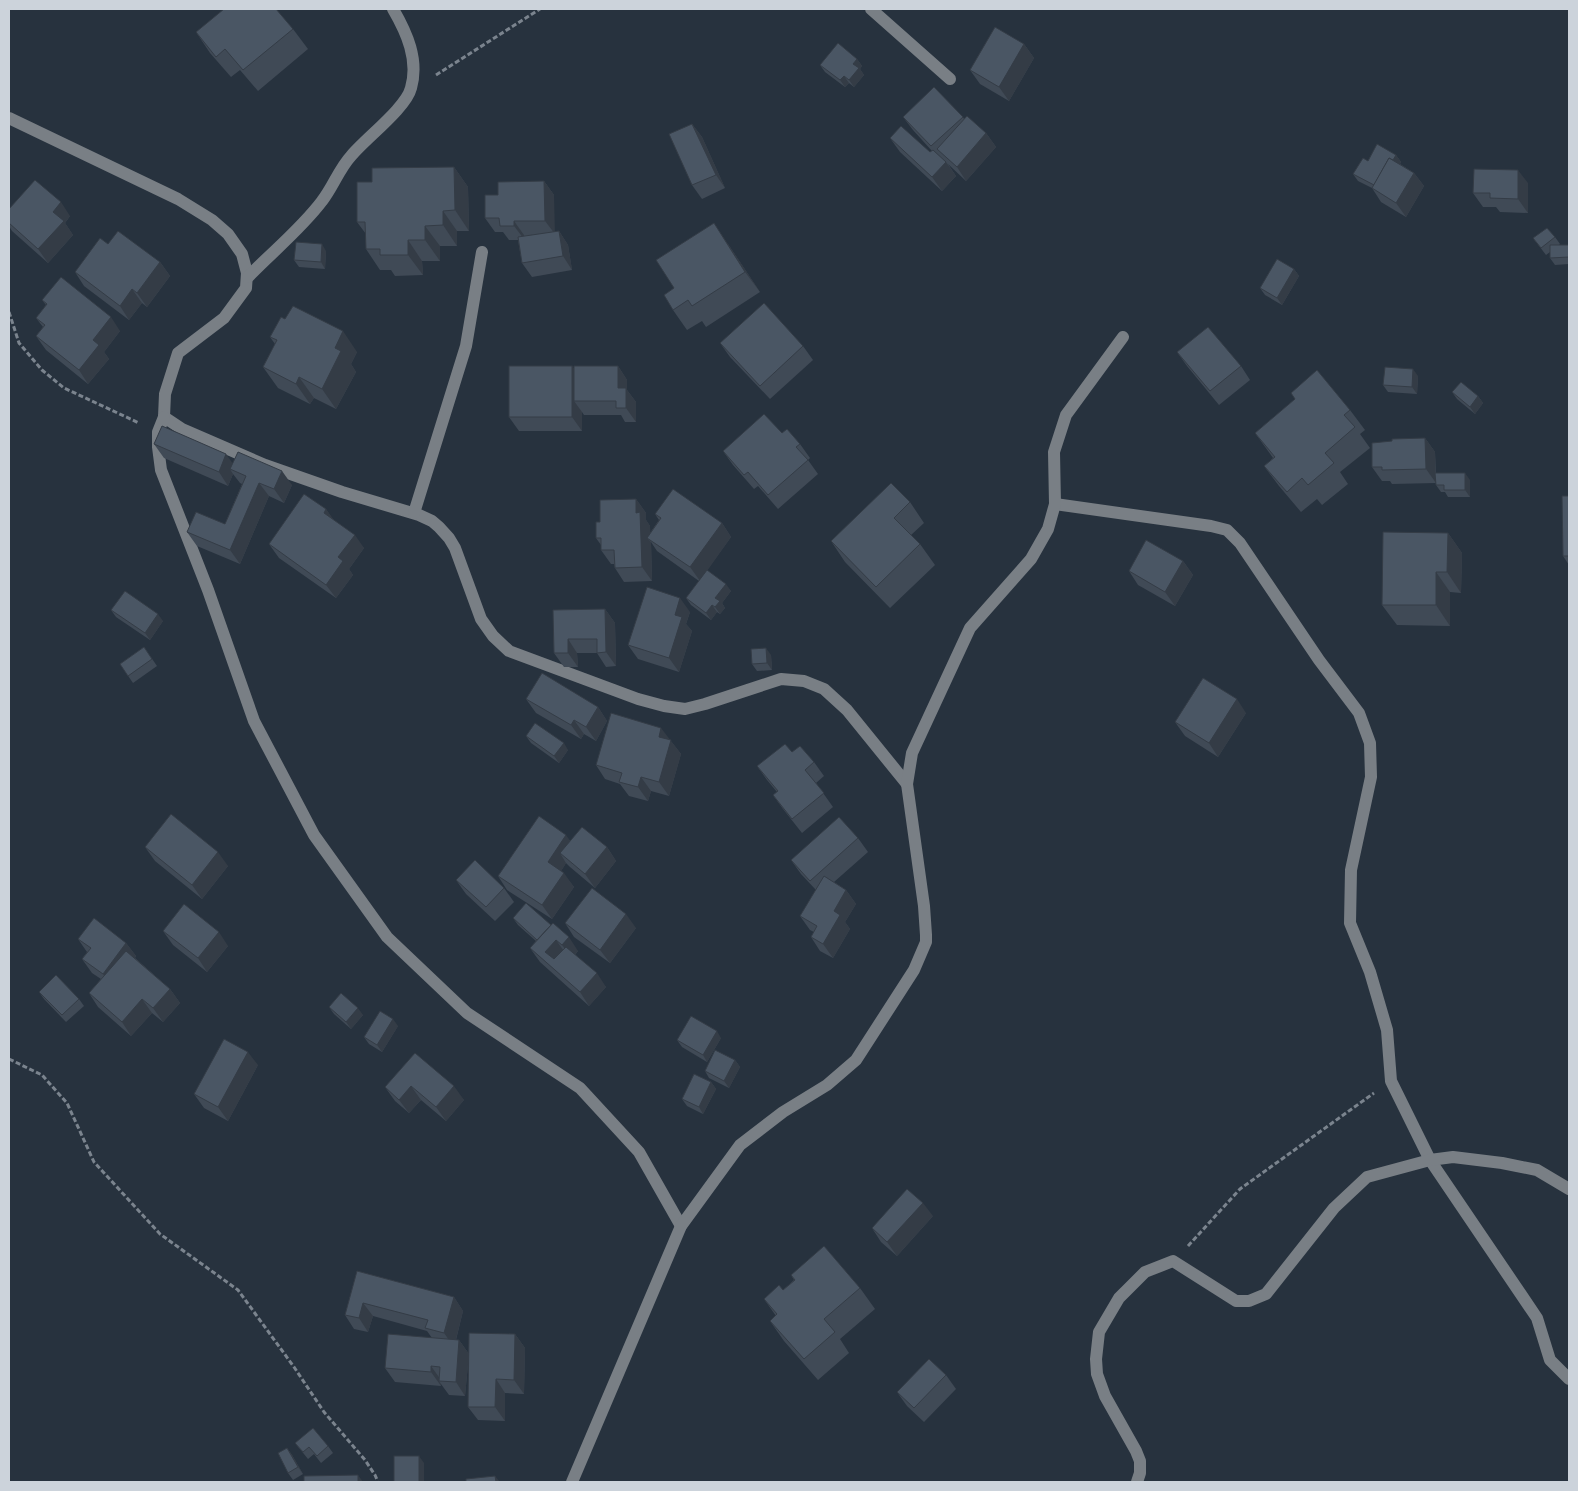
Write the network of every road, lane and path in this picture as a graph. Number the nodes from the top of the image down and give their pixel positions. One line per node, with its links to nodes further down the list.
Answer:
1 (393, 9): 5 (street)
2 (540, 9): 5 (path)
3 (871, 9): 4 (street)
4 (950, 79)
5 (411, 89): 8 (street)
6 (9, 118): 8 (street)
7 (482, 252): 14 (street)
8 (248, 277): 11 (street)
9 (9, 312): 12 (path)
10 (1123, 338): 13 (street)
11 (164, 417): 12 (street); 14 (street)
12 (158, 432): 20 (street)
13 (1055, 504): 15 (street); 17 (street)
14 (414, 513): 15 (street)
15 (907, 784): 20 (street)
16 (9, 1059): 23 (path)
17 (1391, 1081): 18 (street); 21 (path)
18 (1430, 1160): 19 (street); 21 (street); 22 (street)
19 (1569, 1189)
20 (680, 1226): 24 (street)
21 (1173, 1261): 25 (street)
22 (1569, 1379)
23 (378, 1482)
24 (572, 1482)
25 (1137, 1482)

